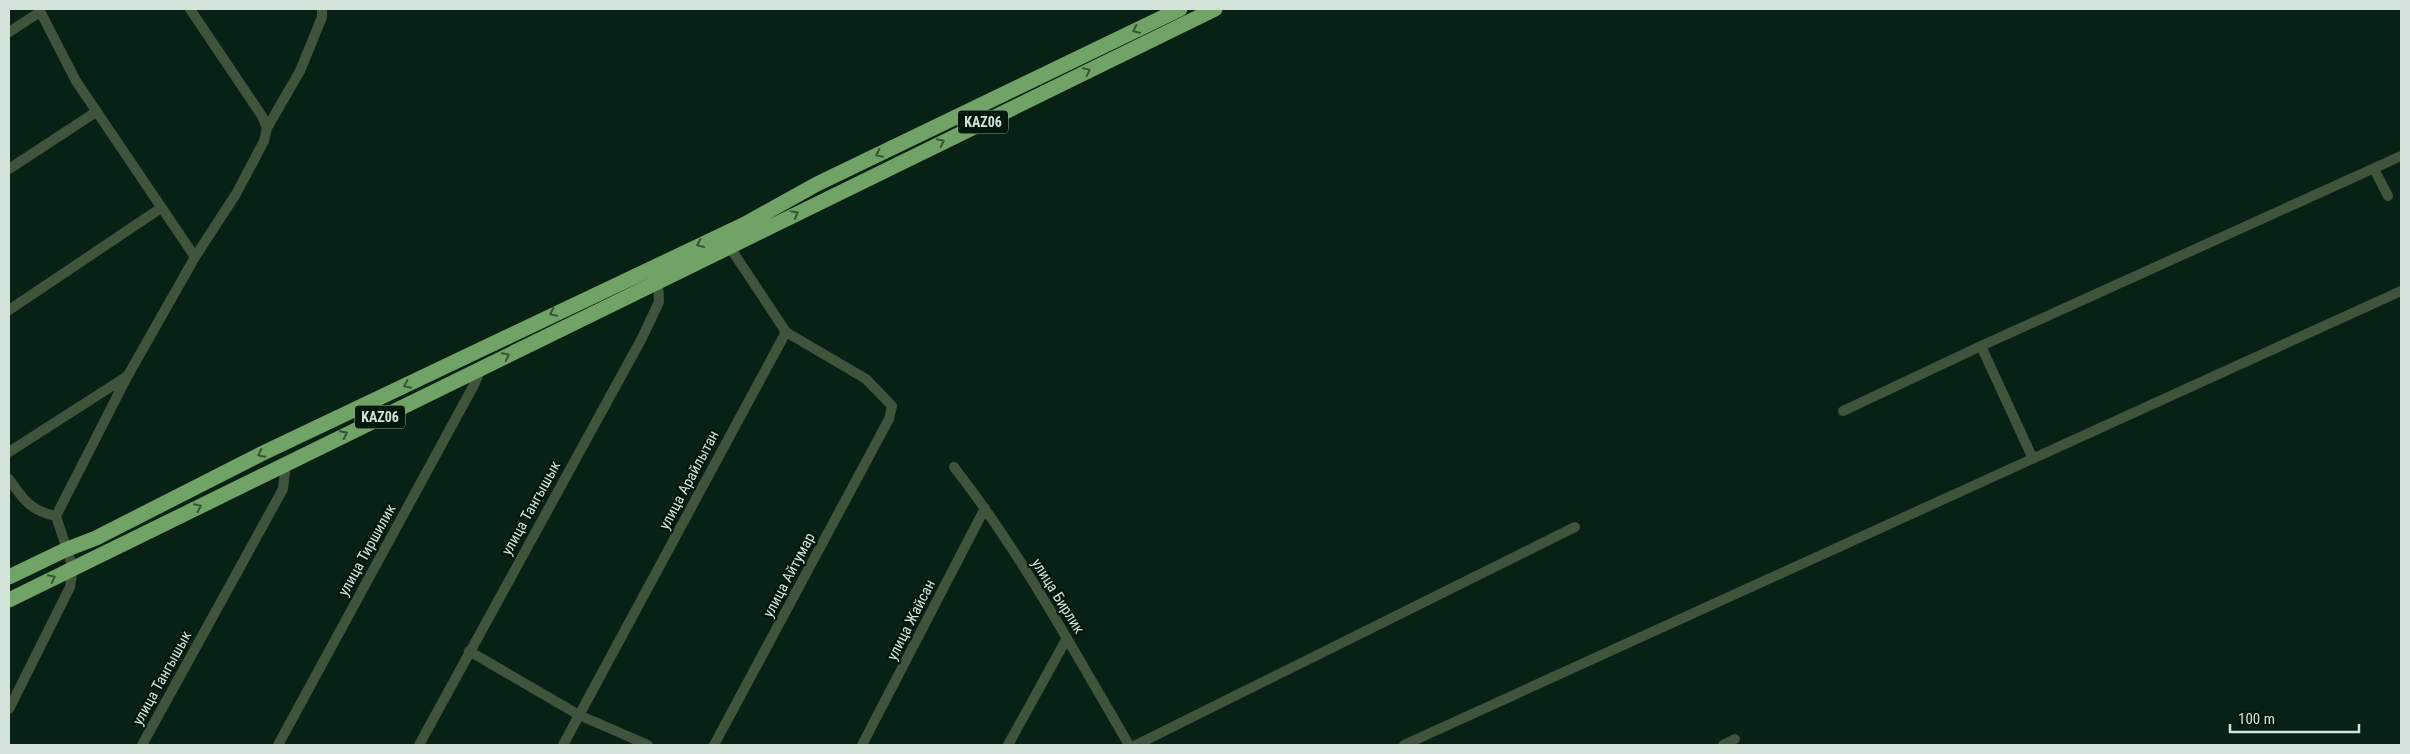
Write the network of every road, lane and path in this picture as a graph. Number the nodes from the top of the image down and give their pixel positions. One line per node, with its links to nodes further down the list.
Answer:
1 (190, 9): 9 (street)
2 (322, 9): 9 (street)
3 (1180, 9): 6 (highway, KАZ06)
4 (1215, 9): 16 (highway, KАZ06, one-way to 4)
5 (40, 10): 7 (street); 8 (street)
6 (1166, 13): 15 (highway, KАZ06, one-way to 15)
7 (9, 32)
8 (96, 112): 11 (street); 14 (street)
9 (268, 128): 17 (street)
10 (2401, 156): 12 (street)
11 (9, 169)
12 (2374, 169): 13 (street); 22 (street)
13 (2388, 196)
14 (161, 208): 17 (street); 20 (street)
15 (720, 234): 16 (street); 34 (highway, KАZ06, one-way to 34)
16 (730, 248): 18 (highway, KАZ06); 21 (street)
17 (195, 257): 24 (street)
18 (658, 283): 23 (highway, KАZ06, one-way to 18); 39 (street, улица Тангышык)
19 (2401, 291): 27 (street)
20 (9, 310)
21 (786, 332): 41 (street, улица Арайлытан); 48 (street, улица Айтумар)
22 (1980, 346): 25 (street); 27 (street)
23 (481, 368): 28 (highway, KАZ06, one-way to 23); 44 (street, улица Тиршилик)
24 (127, 377): 26 (street); 32 (street)
25 (1843, 411)
26 (9, 452)
27 (2034, 459): 53 (street)
28 (286, 464): 35 (highway, KАZ06, one-way to 28); 43 (street, улица Тангышык)
29 (954, 467): 31 (street, улица Бирлик)
30 (9, 479): 32 (street)
31 (986, 508): 38 (street, улица Бирлик); 49 (street, улица Жайсан)
32 (56, 516): 34 (street)
33 (1575, 527): 52 (street)
34 (65, 550): 35 (street); 36 (highway, KАZ06)
35 (72, 568): 37 (highway, KАZ06, one-way to 35); 40 (street)
36 (9, 577)
37 (9, 600)
38 (1067, 638): 50 (street); 51 (street, улица Бирлик)
39 (469, 651): 41 (street); 45 (street, улица Тангышык)
40 (9, 709)
41 (579, 715): 46 (street, улица Арайлытан); 47 (street)
42 (1736, 739): 54 (street)
43 (142, 745)
44 (278, 745)
45 (419, 745)
46 (563, 745)
47 (648, 745)
48 (714, 745)
49 (862, 745)
50 (1008, 745)
51 (1129, 745)
52 (1136, 745)
53 (1404, 745)
54 (1723, 745)

